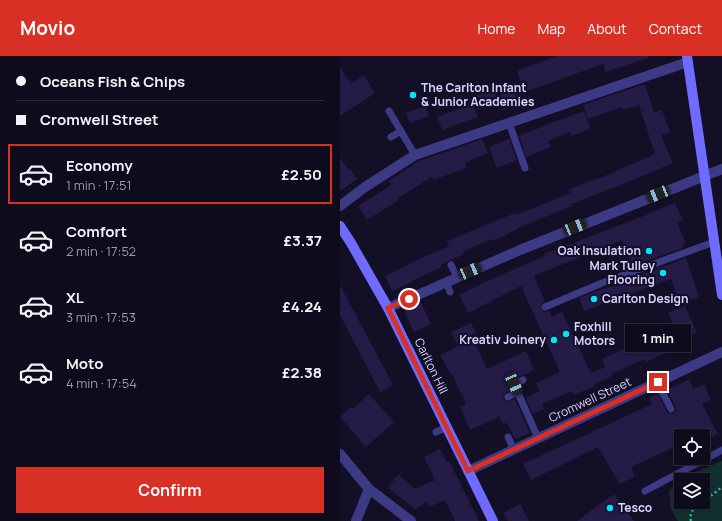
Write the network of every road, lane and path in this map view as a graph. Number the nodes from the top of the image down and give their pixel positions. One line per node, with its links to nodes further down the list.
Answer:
1 (687, 59): 3 (street); 9 (main road)
2 (389, 111): 4 (lane)
3 (509, 123): 6 (street); 7 (lane)
4 (401, 131): 5 (lane); 6 (lane)
5 (391, 137)
6 (415, 155): 10 (street)
7 (525, 168)
8 (722, 169): 9 (street)
9 (704, 175): 12 (main road); 14 (street)
10 (340, 206)
11 (340, 226): 19 (main road, Carlton Hill)
12 (714, 242): 16 (main road); 18 (lane)
13 (451, 265): 14 (lane)
14 (457, 277): 15 (street)
15 (446, 282): 17 (lane); 19 (street)
16 (722, 289)
17 (450, 292)
18 (545, 307)
19 (388, 308): 26 (main road, Carlton Hill)
20 (722, 352): 22 (street, Cromwell Street)
21 (523, 380): 23 (lane)
22 (658, 382): 25 (lane); 29 (street, Cromwell Street)
23 (517, 392): 24 (lane); 29 (lane)
24 (508, 397)
25 (671, 409)
26 (447, 427): 27 (lane); 33 (main road, Carlton Hill)
27 (436, 432)
28 (508, 437): 30 (lane)
29 (538, 438): 30 (street, Cromwell Street)
30 (514, 450): 33 (street, Cromwell Street)
31 (722, 450): 36 (lane)
32 (341, 456): 35 (street)
33 (468, 471): 41 (main road, Carlton Hill)
34 (722, 487): 37 (path)
35 (369, 488): 39 (street); 40 (street)
36 (645, 491)
37 (710, 496)
38 (693, 509): 42 (path)
39 (356, 521)
40 (411, 521)
41 (493, 521)
42 (692, 521)

